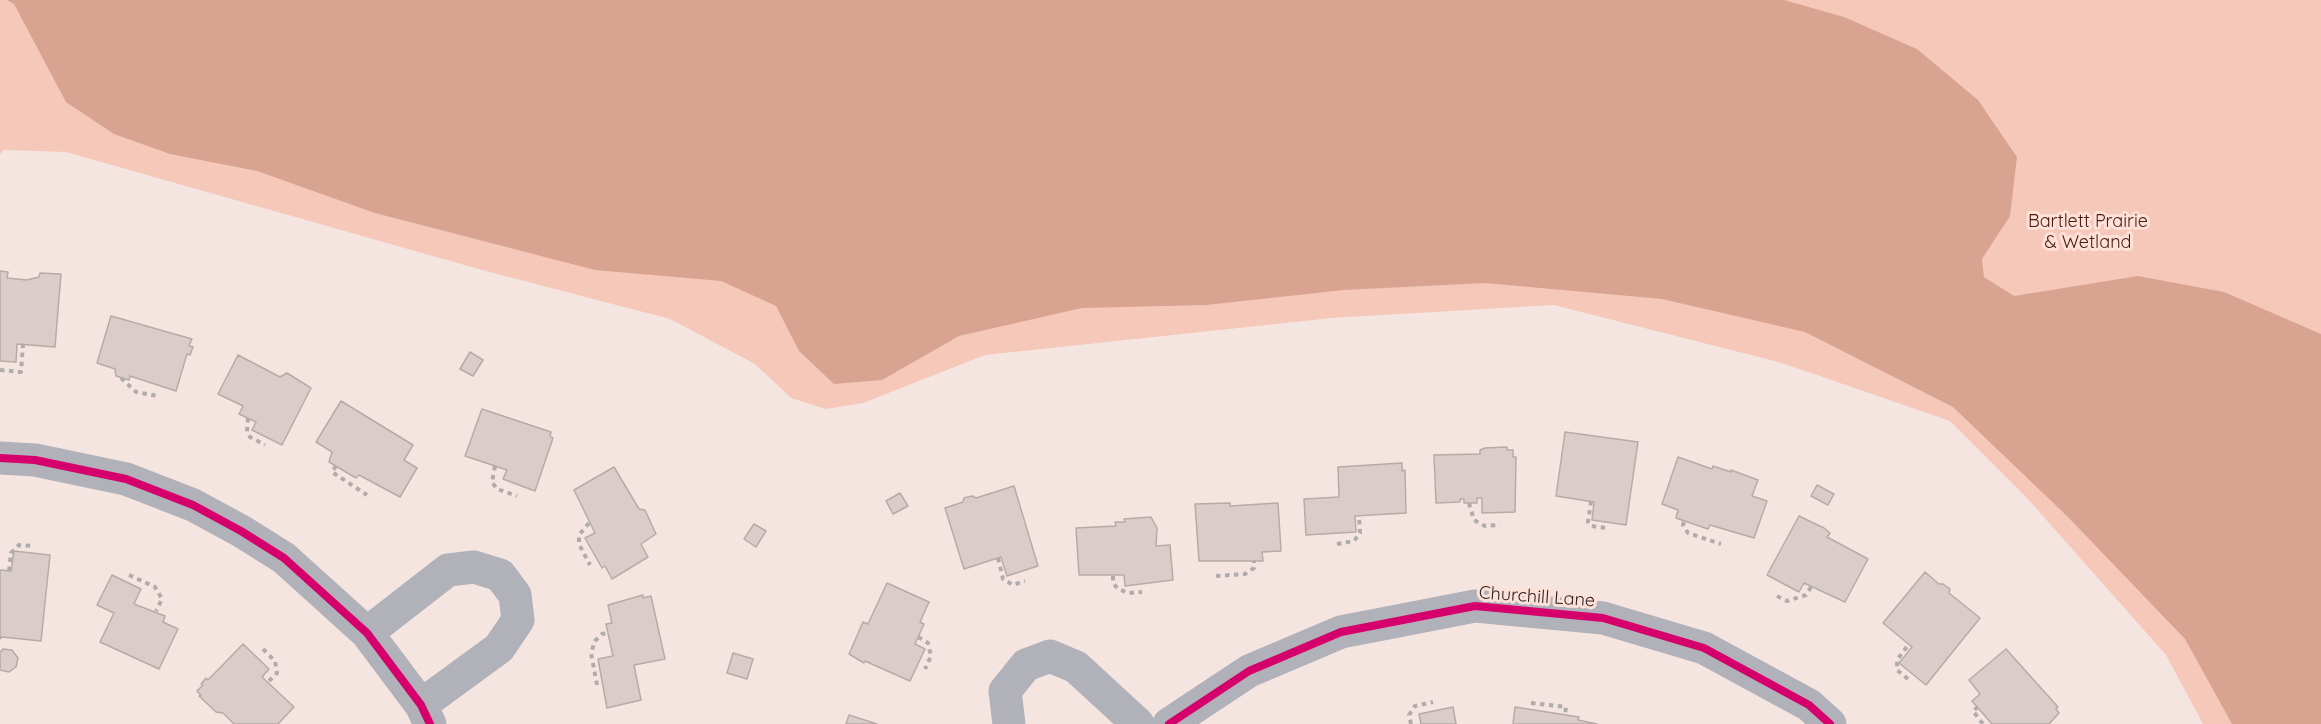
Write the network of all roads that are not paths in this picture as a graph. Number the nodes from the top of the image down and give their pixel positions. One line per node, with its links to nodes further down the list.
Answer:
1 (0, 458): 2 (street)
2 (367, 633): 3 (street); 3 (street)
3 (426, 714)
4 (1009, 724): 5 (street)
5 (1138, 724)
6 (1169, 724): 7 (street, Churchill Lane)
7 (1830, 724)

